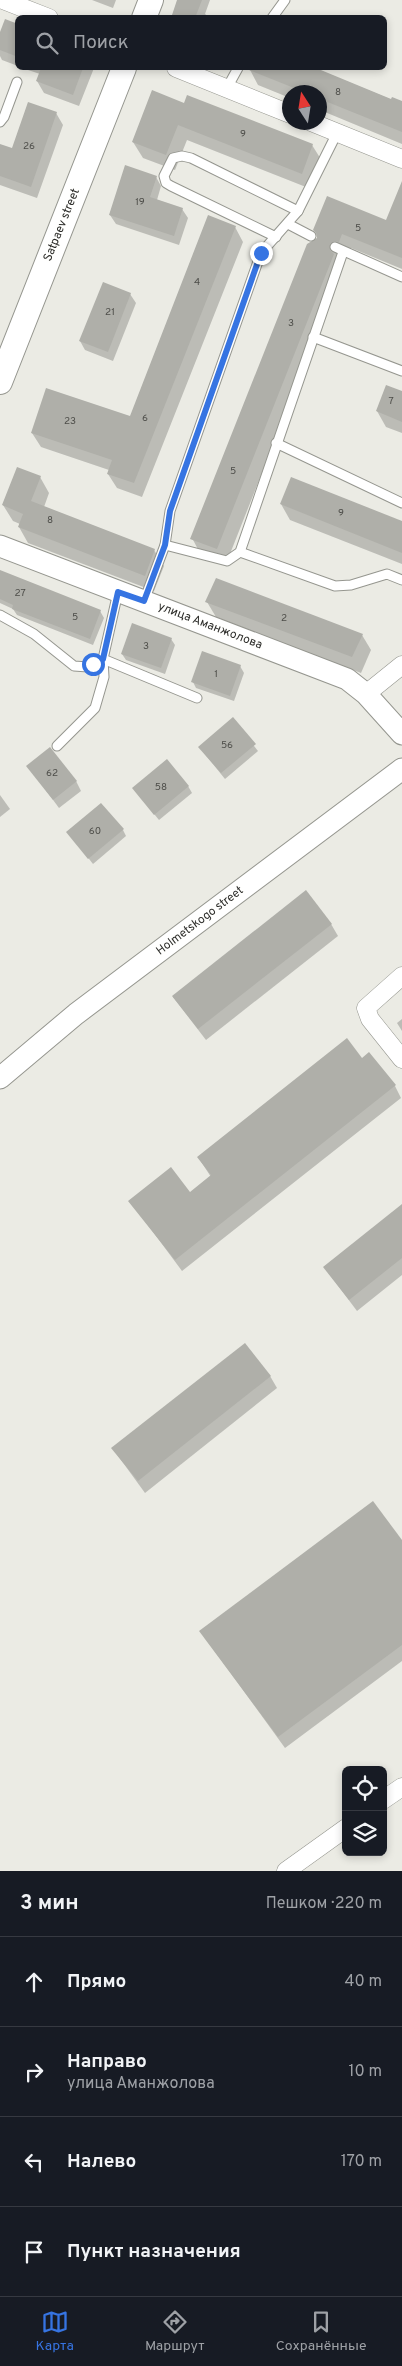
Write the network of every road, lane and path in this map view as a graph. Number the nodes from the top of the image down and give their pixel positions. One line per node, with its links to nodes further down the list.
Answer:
1 (3, 0): 4 (street)
2 (151, 0): 5 (main road)
3 (285, 0): 6 (lane)
4 (40, 15)
5 (145, 15)
6 (274, 15)
7 (123, 70): 24 (main road, Satpaev street)
8 (181, 70): 11 (street)
9 (237, 70): 11 (lane)
10 (17, 82): 13 (lane)
11 (227, 88): 12 (street)
12 (282, 111)
13 (0, 122)
14 (327, 129): 15 (street)
15 (337, 133): 16 (street); 17 (lane)
16 (402, 159)
17 (298, 211): 18 (lane); 20 (lane)
18 (288, 224): 19 (lane); 20 (lane)
19 (311, 236)
20 (276, 237): 27 (lane)
21 (402, 277): 22 (lane)
22 (313, 337): 23 (lane); 25 (lane)
23 (402, 372)
24 (0, 382)
25 (276, 443): 26 (lane); 29 (lane)
26 (402, 503)
27 (165, 545): 29 (lane); 32 (lane)
28 (0, 546): 31 (street, улица Аманжолова)
29 (240, 552): 30 (lane)
30 (402, 580)
31 (118, 592): 32 (street, улица Аманжолова); 34 (lane)
32 (144, 601): 36 (street, улица Аманжолова)
33 (0, 615): 34 (lane)
34 (103, 659): 37 (lane); 39 (lane)
35 (402, 665): 36 (street)
36 (366, 694): 38 (street, улица Аманжолова)
37 (197, 698)
38 (402, 734)
39 (56, 746)
40 (402, 768): 43 (street, Holmetskogo street)
41 (402, 976): 42 (street)
42 (402, 1059)
43 (0, 1078)
44 (402, 1787): 45 (street)
45 (387, 1797)
46 (342, 1831): 47 (street)
47 (286, 1871)

